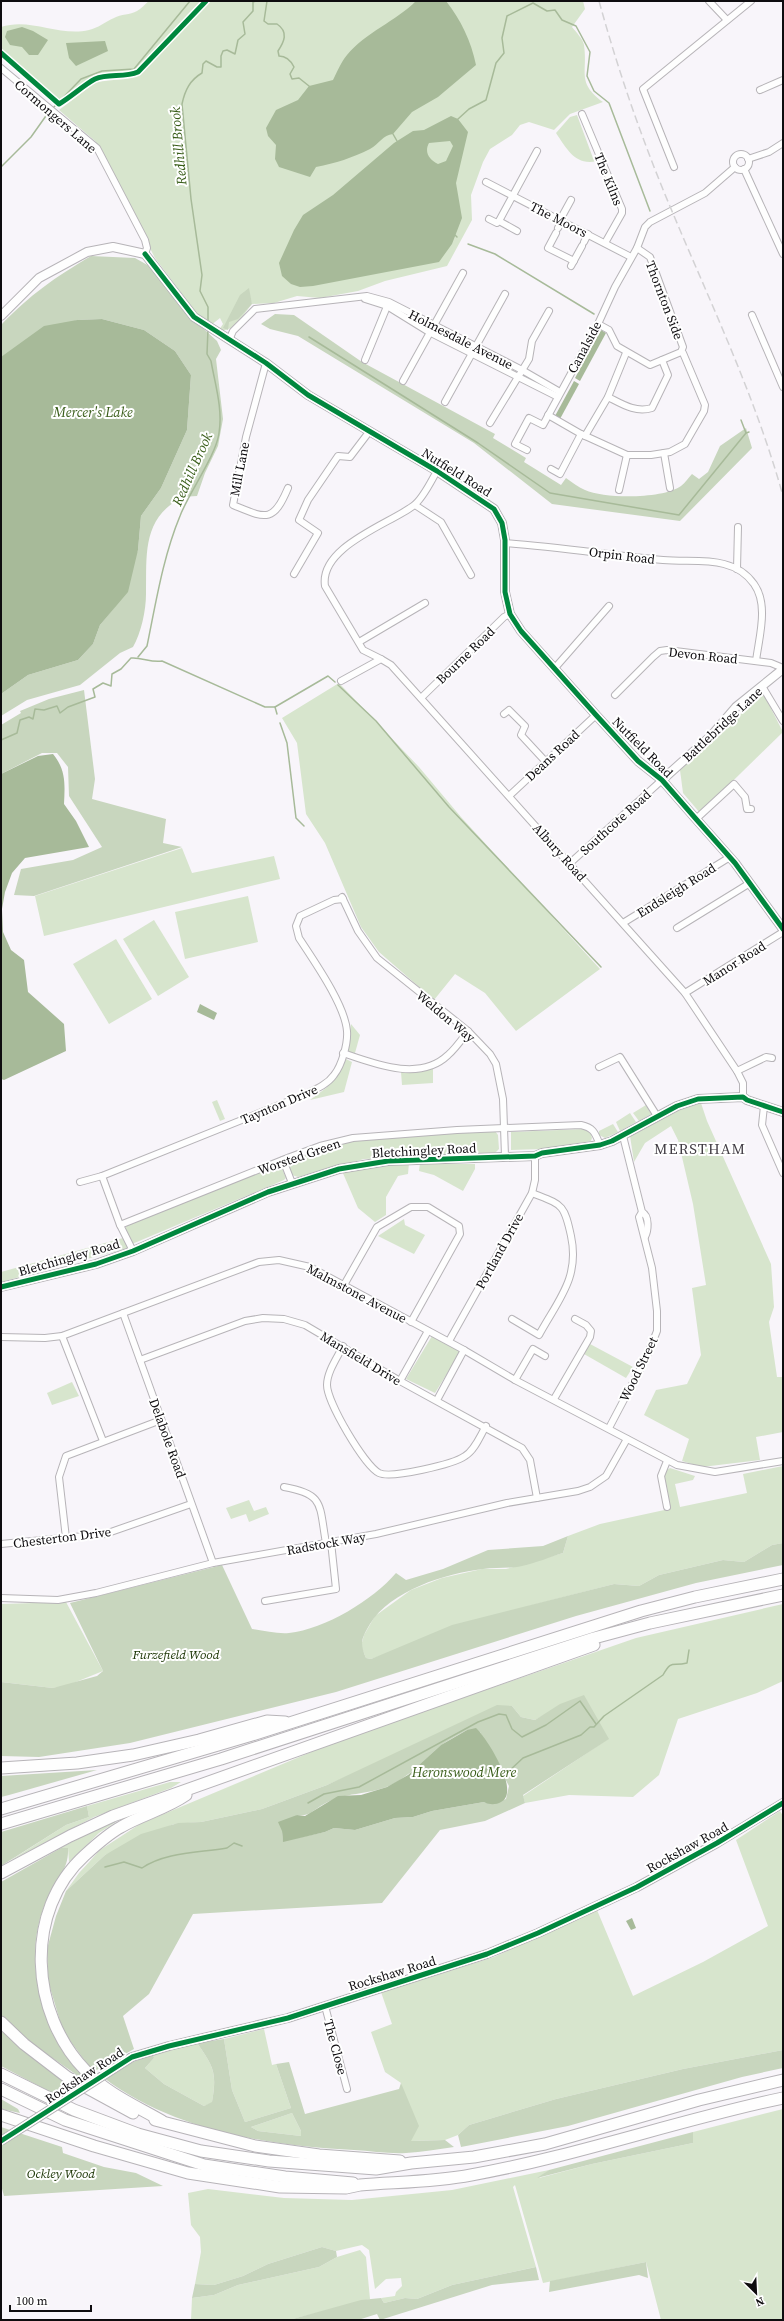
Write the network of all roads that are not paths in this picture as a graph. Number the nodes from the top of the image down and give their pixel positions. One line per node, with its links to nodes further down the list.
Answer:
1 (710, 1): 3 (street)
2 (752, 1): 3 (street)
3 (727, 20): 11 (street)
4 (1, 68): 24 (street, Cormongers Lane)
5 (783, 80): 6 (street)
6 (760, 90)
7 (582, 114): 22 (street, The Kilns)
8 (783, 143): 10 (street)
9 (537, 151): 15 (street)
10 (748, 159): 12 (street); 13 (street)
11 (674, 167)
12 (735, 167): 13 (street); 23 (street, Canalside)
13 (744, 169): 25 (street)
14 (486, 182): 15 (street, The Moors)
15 (513, 196): 18 (street, The Moors); 19 (street)
16 (571, 200): 18 (street)
17 (489, 219): 19 (street)
18 (561, 220): 21 (street, The Moors); 21 (street)
19 (499, 221): 20 (street)
20 (517, 231)
21 (588, 234): 22 (street, The Moors)
22 (605, 243): 26 (street, The Moors)
23 (637, 248): 26 (street, Canalside); 38 (street, Thornton Side)
24 (145, 254): 32 (street); 36 (street, Nutfield Road)
25 (783, 254)
26 (631, 257): 33 (street, Canalside)
27 (463, 273): 34 (street)
28 (505, 294): 37 (street)
29 (388, 304): 34 (street, Holmesdale Avenue); 35 (street, Holmesdale Avenue); 36 (street, Holmesdale Avenue); 40 (street)
30 (548, 311): 43 (street)
31 (752, 315): 46 (street)
32 (1, 316)
33 (598, 324): 39 (street, Thornton Side); 47 (street, Canalside)
34 (433, 325): 35 (street); 37 (street, Holmesdale Avenue)
35 (430, 332): 37 (street, Holmesdale Avenue); 45 (street)
36 (229, 340): 42 (street, Nutfield Road)
37 (474, 350): 43 (street, Holmesdale Avenue); 44 (street, Holmesdale Avenue); 49 (street)
38 (680, 352): 41 (street, Thornton Side); 57 (street)
39 (626, 353): 41 (street, Thornton Side); 48 (street)
40 (365, 360)
41 (662, 360): 51 (street)
42 (266, 363): 54 (street, Nutfield Road); 61 (street, Mill Lane)
43 (522, 370): 44 (street); 47 (street, Holmesdale Avenue)
44 (519, 377): 47 (street, Holmesdale Avenue); 53 (street)
45 (403, 381)
46 (783, 387)
47 (559, 395): 52 (street, Canalside)
48 (608, 397): 51 (street); 55 (street)
49 (445, 402)
50 (640, 402): 51 (street)
51 (642, 409)
52 (548, 415): 55 (street); 56 (street)
53 (490, 423)
54 (369, 432): 60 (street, Nutfield Road); 68 (street)
55 (583, 435): 58 (street); 59 (street)
56 (527, 450)
57 (667, 453): 58 (street); 62 (street)
58 (627, 455): 63 (street)
59 (551, 469)
60 (437, 471): 64 (street); 66 (street, Nutfield Road)
61 (288, 488)
62 (670, 488)
63 (619, 490)
64 (415, 505): 69 (street); 73 (street, Albury Road)
65 (738, 527): 67 (street)
66 (505, 543): 67 (street, Orpin Road); 72 (street, Nutfield Road)
67 (737, 569): 75 (street, Orpin Road)
68 (294, 574)
69 (472, 575)
70 (425, 604): 73 (street)
71 (609, 606): 76 (street)
72 (510, 614): 76 (street, Nutfield Road); 81 (street, Bourne Road)
73 (359, 642): 74 (street, Albury Road)
74 (381, 659): 78 (street); 81 (street, Albury Road)
75 (756, 661): 77 (street, Devon Road); 80 (street, Devon Road)
76 (554, 669): 83 (street, Nutfield Road)
77 (783, 669): 79 (street, Battlebridge Lane)
78 (341, 681)
79 (762, 686): 84 (street); 86 (street, Battlebridge Lane)
80 (615, 695)
81 (420, 698): 87 (street, Albury Road)
82 (504, 714): 85 (street)
83 (596, 715): 85 (street, Deans Road); 86 (street, Nutfield Road)
84 (783, 721)
85 (546, 762): 87 (street, Deans Road)
86 (662, 780): 89 (street, Nutfield Road); 91 (street, Southcote Road)
87 (509, 796): 91 (street, Albury Road)
88 (751, 808): 89 (street)
89 (696, 819): 90 (street, Nutfield Road)
90 (730, 857): 92 (street, Nutfield Road); 94 (street, Endsleigh Road)
91 (569, 864): 94 (street, Albury Road)
92 (750, 883): 95 (street); 96 (street, Nutfield Road)
93 (342, 897): 99 (street, Weldon Way); 100 (street, Taynton Drive)
94 (623, 923): 98 (street, Albury Road)
95 (677, 928)
96 (783, 929)
97 (783, 932): 98 (street, Manor Road)
98 (685, 993): 103 (street, Albury Road)
99 (468, 1031): 100 (street); 108 (street, Weldon Way)
100 (343, 1053): 115 (street, Taynton Drive)
101 (772, 1058): 103 (street)
102 (599, 1067): 107 (street)
103 (737, 1070): 104 (street, Albury Road)
104 (743, 1097): 105 (street, Bletchingley Road); 107 (street, Bletchingley Road)
105 (764, 1106): 106 (street, Bletchingley Road); 114 (street)
106 (783, 1112)
107 (657, 1116): 109 (street, Bletchingley Road)
108 (504, 1129): 110 (street, Worsted Green); 111 (street, Weldon Way); 113 (street, Worsted Green)
109 (623, 1136): 110 (street, Bletchingley Road); 141 (street, Wood Street)
110 (600, 1145): 112 (street, Bletchingley Road)
111 (505, 1156): 112 (street, Bletchingley Road); 117 (street, Bletchingley Road)
112 (535, 1156): 118 (street, Portland Drive)
113 (282, 1160): 117 (street); 119 (street, Worsted Green)
114 (783, 1173)
115 (102, 1176): 116 (street, Taynton Drive); 119 (street)
116 (80, 1182)
117 (292, 1183): 120 (street, Bletchingley Road)
118 (532, 1193): 124 (street); 130 (street, Portland Drive)
119 (120, 1225): 120 (street)
120 (132, 1251): 122 (street, Bletchingley Road)
121 (344, 1285): 123 (street, Malmstone Avenue); 126 (street, Malmstone Avenue); 126 (street)
122 (1, 1287)
123 (123, 1313): 128 (street, Malmstone Avenue); 134 (street, Delabole Road)
124 (512, 1319)
125 (575, 1319): 137 (street)
126 (411, 1322): 127 (street, Malmstone Avenue)
127 (428, 1331): 130 (street, Malmstone Avenue); 136 (street)
128 (62, 1336): 129 (street, Malmstone Avenue); 143 (street)
129 (1, 1337)
130 (449, 1341): 132 (street, Malmstone Avenue)
131 (344, 1346): 134 (street, Mansfield Drive); 136 (street, Mansfield Drive); 140 (street)
132 (464, 1350): 135 (street, Malmstone Avenue); 138 (street)
133 (545, 1356): 135 (street)
134 (140, 1360): 139 (street, Delabole Road)
135 (515, 1380): 137 (street, Malmstone Avenue)
136 (400, 1381): 138 (street, Mansfield Drive)
137 (554, 1399): 141 (street, Malmstone Avenue)
138 (436, 1400): 140 (street, Mansfield Drive)
139 (161, 1420): 143 (street); 148 (street, Delabole Road)
140 (486, 1426): 147 (street, Mansfield Drive)
141 (609, 1428): 142 (street, Malmstone Avenue)
142 (627, 1439): 144 (street, Malmstone Avenue); 147 (street, Radstock Way)
143 (103, 1441): 150 (street)
144 (667, 1461): 145 (street, Malmstone Avenue); 149 (street)
145 (783, 1461)
146 (284, 1487): 151 (street)
147 (537, 1498): 151 (street, Radstock Way)
148 (192, 1504): 150 (street, Chesterton Drive); 153 (street, Delabole Road)
149 (667, 1507)
150 (66, 1538): 152 (street, Chesterton Drive)
151 (329, 1542): 153 (street, Radstock Way); 157 (street)
152 (1, 1544)
153 (213, 1563): 156 (street, Radstock Way)
154 (783, 1579): 159 (highway)
155 (783, 1594): 158 (highway)
156 (1, 1598)
157 (265, 1601)
158 (650, 1623): 161 (highway); 164 (highway)
159 (294, 1722): 160 (highway); 163 (highway)
160 (1, 1768)
161 (202, 1783): 165 (highway); 174 (highway)
162 (783, 1804): 166 (street, Rockshaw Road)
163 (1, 1809)
164 (1, 1824)
165 (1, 1873)
166 (325, 2006): 171 (street, The Close); 175 (street, Rockshaw Road, bridge)
167 (1, 2022): 174 (highway)
168 (1, 2074): 176 (highway)
169 (783, 2080): 176 (highway)
170 (1, 2089): 177 (highway)
171 (347, 2089)
172 (783, 2098): 177 (highway)
173 (1, 2115): 177 (highway)
174 (162, 2121): 176 (highway)
175 (1, 2141)
176 (411, 2163)
177 (360, 2185)

